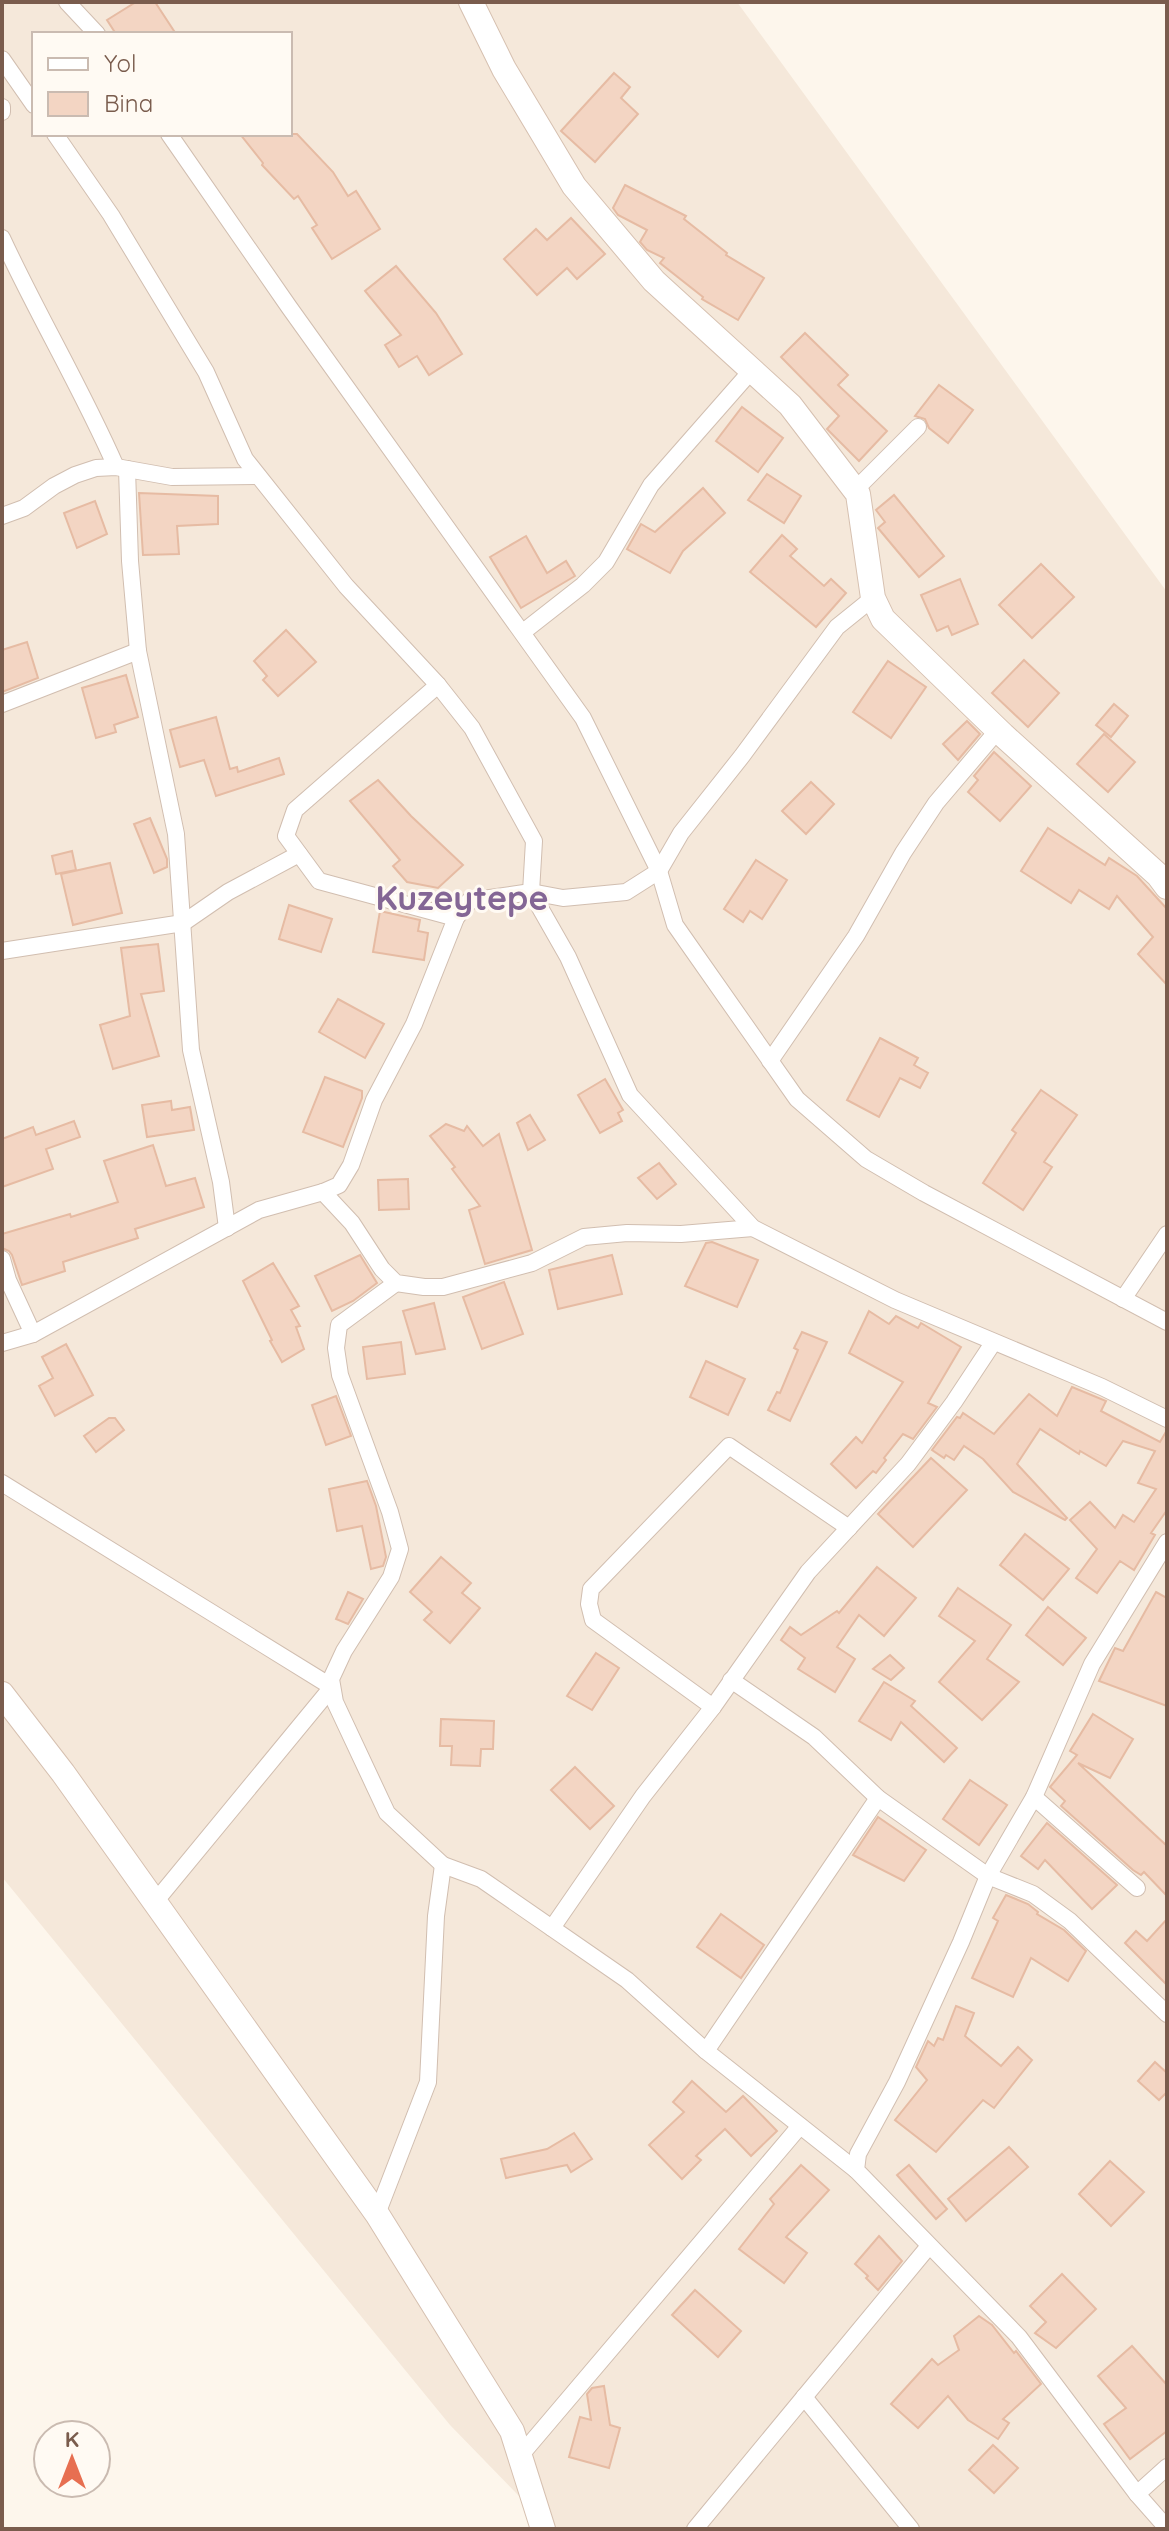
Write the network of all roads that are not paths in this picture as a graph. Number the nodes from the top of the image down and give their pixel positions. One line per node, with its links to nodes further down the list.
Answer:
1 (67, 2): 3 (street)
2 (471, 2): 9 (street)
3 (95, 32)
4 (2, 59): 5 (street)
5 (32, 102)
6 (56, 136): 12 (street)
7 (170, 136): 16 (street)
8 (2, 238): 11 (street)
9 (752, 370): 13 (street); 16 (street)
10 (918, 427): 13 (street)
11 (122, 468): 12 (street); 14 (street); 17 (street)
12 (258, 476): 18 (street)
13 (855, 490): 15 (street)
14 (2, 516)
15 (873, 598): 20 (street); 22 (street)
16 (523, 632): 22 (street)
17 (138, 651): 19 (street); 26 (street)
18 (438, 685): 21 (street); 24 (street)
19 (2, 704)
20 (998, 730): 23 (street); 28 (street)
21 (299, 854): 25 (street); 26 (street)
22 (659, 871): 24 (street); 28 (street)
23 (1164, 875)
24 (531, 892): 25 (street); 31 (street)
25 (456, 918): 29 (street)
26 (183, 923): 27 (street); 30 (street)
27 (2, 951)
28 (770, 1061): 35 (street)
29 (323, 1192): 30 (street); 34 (street)
30 (227, 1228): 37 (street)
31 (753, 1228): 34 (street); 39 (street)
32 (1167, 1234): 35 (street)
33 (2, 1259): 37 (street)
34 (396, 1283): 45 (street)
35 (1123, 1299): 36 (street)
36 (1167, 1322)
37 (33, 1334): 38 (street)
38 (2, 1343)
39 (993, 1343): 40 (street); 42 (street)
40 (1167, 1419)
41 (2, 1483): 45 (street)
42 (849, 1528): 44 (street); 47 (street)
43 (1167, 1542): 48 (street)
44 (731, 1680): 47 (street); 49 (street)
45 (332, 1687): 50 (street); 53 (street)
46 (2, 1694): 53 (street)
47 (713, 1707): 54 (street)
48 (1034, 1797): 51 (street); 52 (street)
49 (878, 1798): 51 (street); 56 (street)
50 (443, 1865): 54 (street); 59 (street)
51 (988, 1876): 55 (street); 58 (street)
52 (1137, 1888)
53 (155, 1902): 59 (street)
54 (552, 1928): 56 (street)
55 (1167, 2014)
56 (706, 2051): 57 (street)
57 (800, 2126): 58 (street); 62 (street)
58 (856, 2170): 60 (street)
59 (377, 2214): 62 (street)
60 (929, 2246): 61 (street); 64 (street)
61 (804, 2397): 67 (street); 68 (street)
62 (520, 2456): 66 (street)
63 (1167, 2467): 64 (street)
64 (1137, 2494): 65 (street)
65 (1167, 2528)
66 (543, 2529)
67 (695, 2529)
68 (911, 2529)

